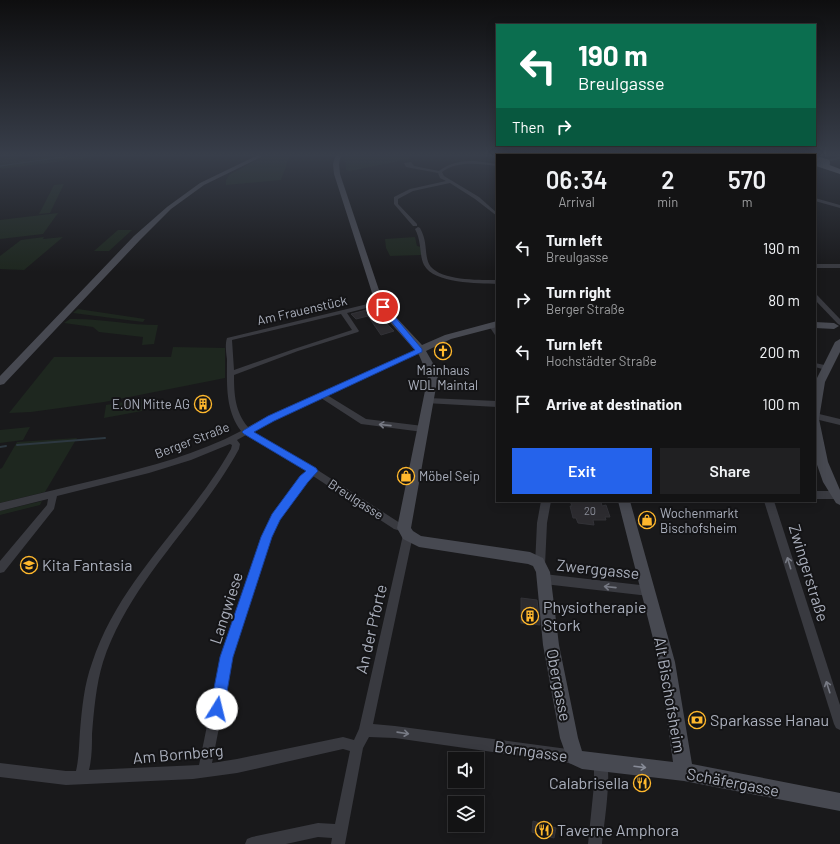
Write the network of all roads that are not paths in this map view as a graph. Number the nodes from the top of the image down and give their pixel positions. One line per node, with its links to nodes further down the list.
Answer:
1 (189, 193): 23 (street)
2 (343, 193): 12 (street)
3 (403, 193): 10 (street)
4 (469, 193): 7 (street)
5 (816, 199): 6 (street)
6 (840, 207)
7 (496, 214)
8 (816, 266): 9 (street)
9 (840, 266)
10 (496, 282)
11 (816, 297): 16 (street)
12 (380, 303): 13 (street, Am Frauenstück); 18 (street)
13 (343, 312): 22 (street, Am Frauenstück); 22 (street)
14 (494, 325): 18 (street)
15 (816, 325): 16 (street)
16 (839, 327)
17 (840, 342): 19 (street)
18 (419, 350): 24 (street, Berger Straße); 25 (street)
19 (837, 354): 21 (street)
20 (816, 365): 21 (street)
21 (826, 368): 27 (street)
22 (230, 374): 32 (street)
23 (0, 382)
24 (322, 395): 30 (street, one-way to 24); 32 (street, Berger Straße)
25 (428, 401): 26 (street); 30 (street)
26 (496, 404)
27 (816, 409)
28 (816, 416): 29 (street)
29 (840, 422)
30 (424, 429): 42 (street)
31 (816, 429): 37 (street)
32 (247, 432): 33 (street, Berger Straße); 34 (street, Breulgasse)
33 (231, 440): 35 (street, Berger Straße); 54 (street)
34 (313, 471): 42 (street, Breulgasse); 52 (street, Langwiese)
35 (53, 494): 41 (street, Berger Straße); 44 (street)
36 (816, 495): 37 (street)
37 (838, 497)
38 (546, 502): 43 (street, Obergasse)
39 (624, 502): 45 (street, Alt Bischofsheim)
40 (769, 502): 46 (street, Zwingerstraße, one-way to 40)
41 (0, 507)
42 (406, 528): 43 (street, Breulgasse); 47 (street, An der Pforte)
43 (538, 568): 45 (street, Zwerggasse, one-way to 43); 49 (street, Obergasse)
44 (0, 569)
45 (649, 591): 53 (street, Alt Bischofsheim)
46 (840, 724)
47 (364, 730): 48 (street, An der Pforte); 49 (street, Borngasse, one-way to 49)
48 (357, 747): 52 (street, Am Bornberg); 56 (street, An der Pforte)
49 (575, 757): 50 (street, Borngasse)
50 (601, 762): 53 (street, Schäfergasse, one-way to 53); 58 (street)
51 (0, 770): 54 (street, Am Bornberg)
52 (204, 770): 54 (street, Am Bornberg)
53 (684, 772): 55 (street, Schäfergasse)
54 (81, 777)
55 (840, 802)
56 (339, 838): 57 (street)
57 (252, 844)
58 (595, 844)

